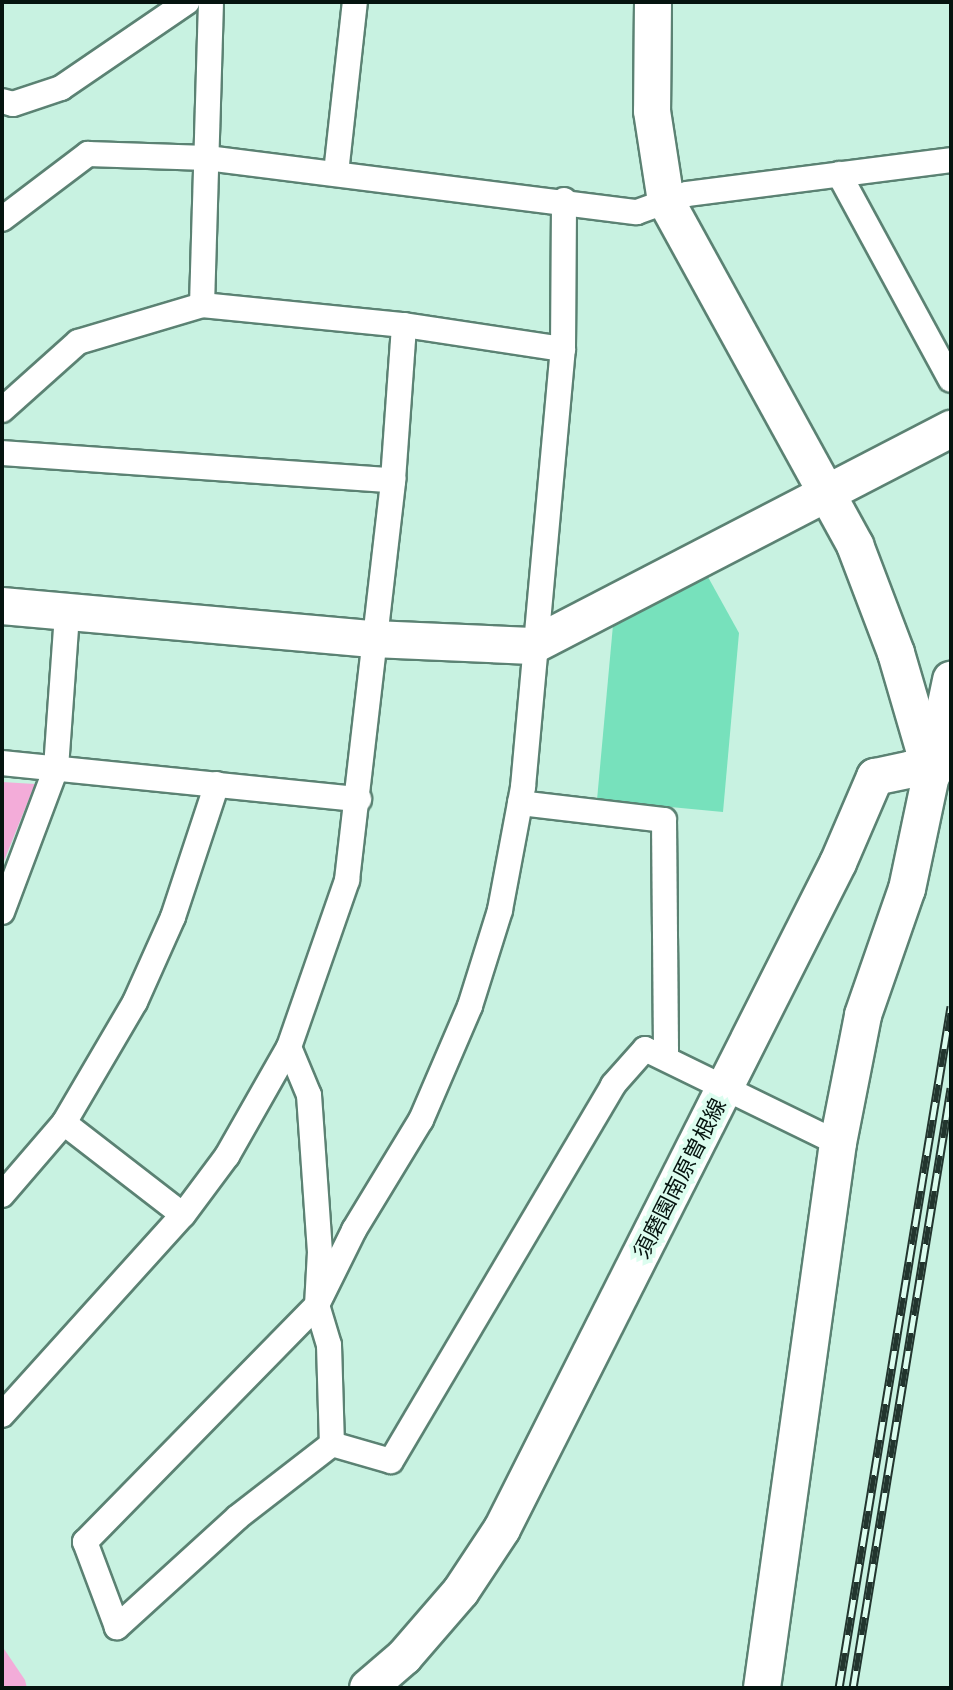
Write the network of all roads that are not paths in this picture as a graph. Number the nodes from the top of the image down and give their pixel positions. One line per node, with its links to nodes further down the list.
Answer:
1 (187, 2): 5 (street)
2 (211, 2): 6 (street)
3 (355, 2): 8 (street)
4 (653, 2): 11 (street)
5 (2, 101)
6 (207, 158): 8 (street); 12 (street); 13 (street)
7 (951, 160): 9 (street)
8 (336, 173): 10 (street)
9 (839, 174): 11 (street); 16 (street)
10 (564, 200): 11 (street); 15 (street)
11 (666, 201): 21 (street)
12 (2, 219)
13 (202, 305): 14 (street); 17 (street)
14 (404, 325): 15 (street); 20 (street)
15 (563, 349): 25 (street)
16 (951, 380)
17 (2, 410)
18 (951, 429): 21 (street)
19 (2, 453): 20 (street)
20 (393, 480): 24 (street)
21 (829, 492): 25 (street); 29 (street)
22 (2, 606): 23 (street)
23 (67, 613): 24 (street); 28 (street)
24 (373, 639): 25 (street); 31 (street)
25 (532, 646): 32 (street)
26 (951, 680): 29 (street)
27 (2, 763): 28 (street)
28 (56, 768): 30 (street); 33 (street)
29 (932, 774): 36 (street, 須磨園南原曽根線); 38 (street)
30 (217, 784): 31 (street); 37 (street)
31 (359, 799): 34 (street)
32 (520, 803): 35 (street); 41 (street)
33 (2, 912)
34 (289, 1047): 40 (street); 41 (street)
35 (666, 1056): 36 (street); 43 (street)
36 (723, 1089): 38 (street); 44 (street, 須磨園南原曽根線)
37 (64, 1123): 39 (street); 40 (street)
38 (838, 1143): 45 (street)
39 (2, 1195)
40 (183, 1215): 42 (street)
41 (317, 1305): 43 (street); 43 (street)
42 (2, 1415)
43 (332, 1444)
44 (368, 1688)
45 (762, 1688)

